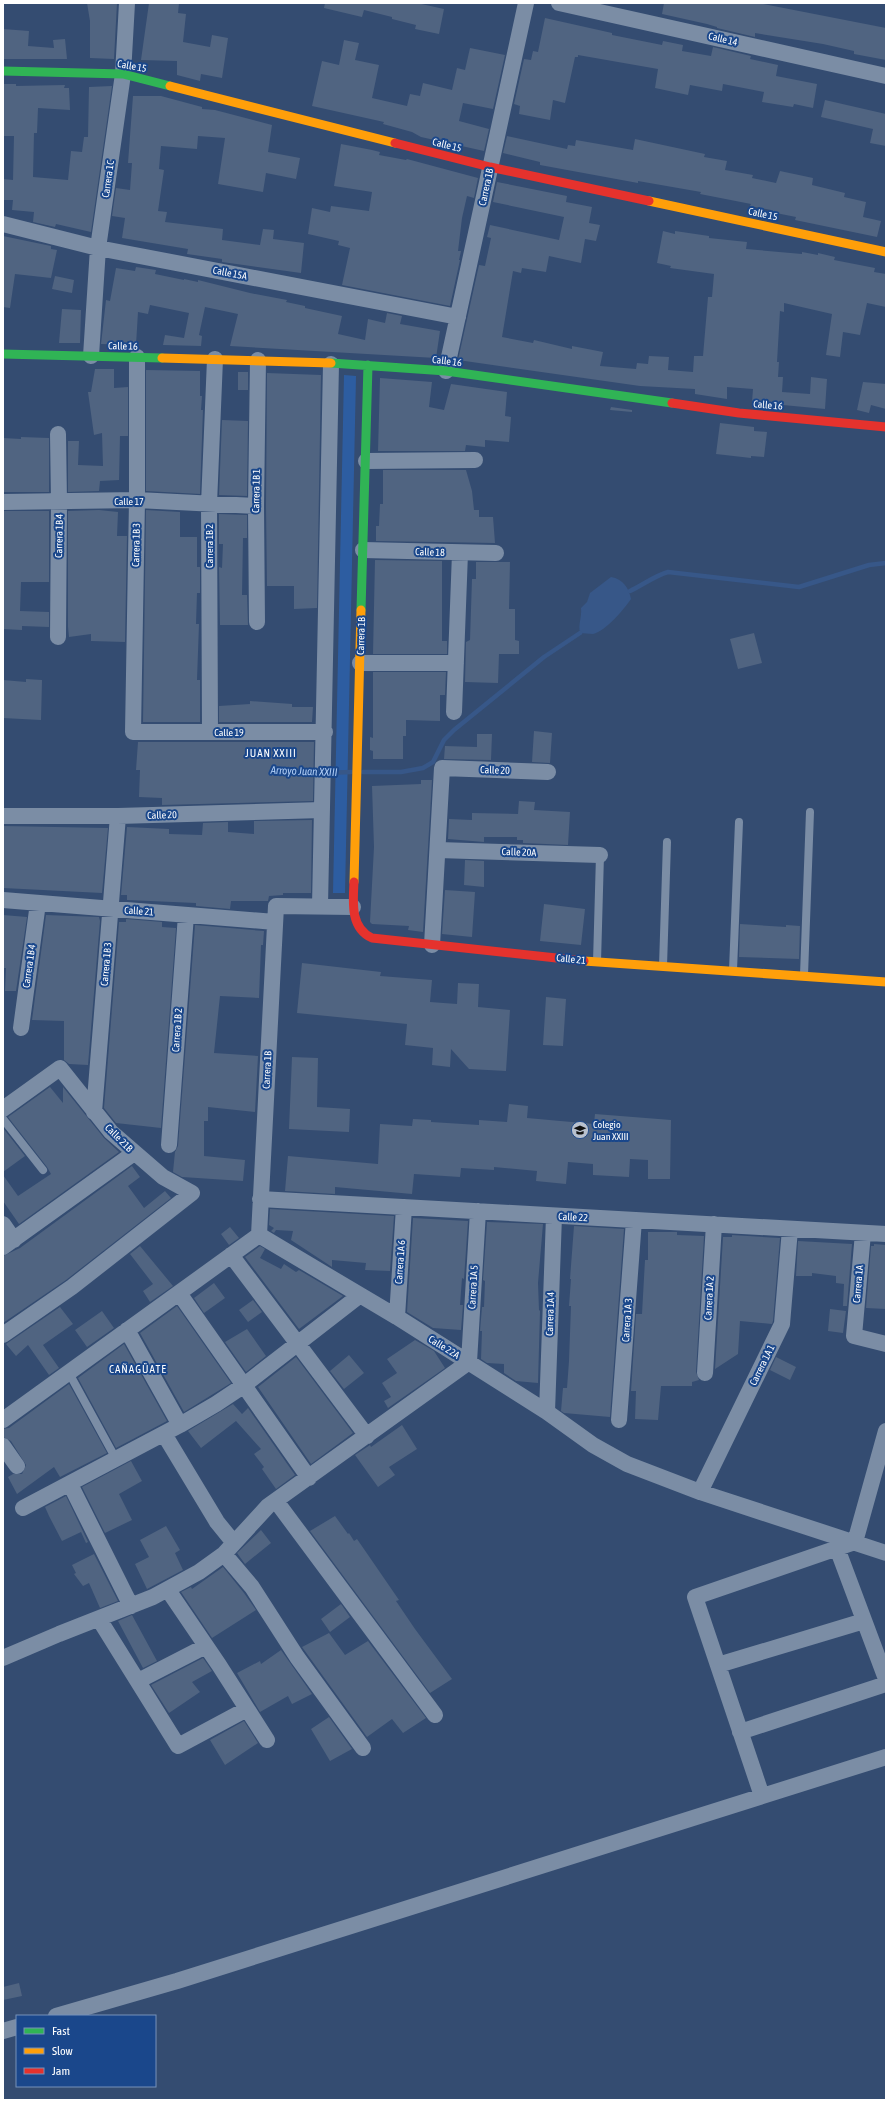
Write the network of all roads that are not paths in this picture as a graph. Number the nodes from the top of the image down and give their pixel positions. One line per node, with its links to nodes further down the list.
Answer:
1 (127, 3): 5 (street, Carrera 1C)
2 (526, 3): 7 (street, Carrera 1B)
3 (559, 3): 6 (street, Calle 14)
4 (3, 71): 5 (street, Calle 15)
5 (123, 74): 7 (street, Calle 15); 9 (street, Carrera 1C)
6 (886, 76)
7 (490, 167): 10 (street, Calle 15); 11 (street, Carrera 1B)
8 (3, 224): 9 (street, Calle 15A)
9 (98, 248): 11 (street, Calle 15A); 13 (street, Carrera 1C)
10 (886, 252)
11 (458, 317): 19 (street, Carrera 1B)
12 (3, 354): 13 (street, Calle 16)
13 (91, 356): 14 (street, Calle 16)
14 (137, 357): 15 (street, Calle 16); 24 (street, Carrera 1B 3)
15 (215, 359): 16 (street, Calle 16); 27 (street, Carrera 1B 2)
16 (258, 360): 17 (street, Calle 16); 28 (street, Carrera 1B 1)
17 (331, 364): 18 (street, Calle 16); 39 (street)
18 (368, 365): 19 (street, Calle 16); 23 (street, Carrera 1B)
19 (446, 371): 20 (street, Calle 16)
20 (886, 427)
21 (58, 434): 26 (street, Carrera 1B 4)
22 (475, 460): 23 (street)
23 (366, 461): 29 (street, Carrera 1B)
24 (137, 500): 26 (street, Calle 17); 27 (street, Calle 17); 37 (street, Carrera 1B 3)
25 (3, 502): 26 (street, Calle 17)
26 (59, 502): 33 (street, Carrera 1B 4)
27 (209, 504): 28 (street, Calle 17); 38 (street, Carrera 1B 2)
28 (256, 506): 32 (street, Carrera 1B 1)
29 (363, 550): 30 (street, Calle 18); 34 (street, Carrera 1B)
30 (460, 553): 31 (street, Calle 18); 35 (street)
31 (496, 553)
32 (257, 622)
33 (58, 637)
34 (360, 663): 35 (street); 52 (street, Carrera 1B)
35 (456, 663): 36 (street)
36 (454, 712)
37 (133, 732): 38 (street, Calle 19)
38 (210, 732): 39 (street, Calle 19)
39 (325, 732): 41 (street)
40 (548, 772): 47 (street, Calle 20)
41 (322, 810): 44 (street, Calle 20); 51 (street)
42 (810, 812): 60 (lane)
43 (3, 816): 44 (street, Calle 20)
44 (118, 816): 53 (street, Carrera 1B 3)
45 (739, 822): 59 (lane)
46 (667, 842): 58 (lane)
47 (438, 850): 48 (street, Calle 20A); 56 (street)
48 (600, 855): 57 (lane)
49 (3, 900): 50 (street, Calle 21)
50 (38, 903): 53 (street, Calle 21); 62 (street, Carrera 1B 4)
51 (320, 906): 52 (street); 55 (street, Carrera 1B)
52 (353, 907): 56 (street, Calle 21)
53 (110, 909): 54 (street, Calle 21); 64 (street, Carrera 1B 3)
54 (186, 915): 55 (street, Calle 21); 66 (street, Carrera 1B 2)
55 (275, 922): 69 (street, Carrera 1B)
56 (432, 945): 57 (street, Calle 21)
57 (597, 962): 58 (street, Calle 21)
58 (663, 966): 59 (street, Calle 21)
59 (733, 971): 60 (street, Calle 21)
60 (804, 976): 61 (street, Calle 21)
61 (886, 982)
62 (21, 1028)
63 (3, 1109): 64 (street, Calle 21B)
64 (94, 1112): 67 (street, Calle 21B)
65 (3, 1119): 68 (lane)
66 (169, 1145)
67 (134, 1153): 80 (street); 86 (street, Calle 21B)
68 (43, 1170)
69 (260, 1200): 70 (street, Calle 22); 79 (street, Carrera 1B)
70 (404, 1207): 71 (street, Calle 22); 84 (street, Carrera 1A 6)
71 (478, 1211): 72 (street, Calle 22); 89 (street, Carrera 1A 5)
72 (554, 1216): 73 (street, Calle 22); 93 (street, Carrera 1A 4)
73 (634, 1220): 75 (street, Calle 22); 95 (street, Carrera 1A 3)
74 (3, 1224): 80 (street)
75 (714, 1224): 76 (street, Calle 22); 90 (street, Carrera 1A 2)
76 (790, 1228): 77 (street, Calle 22); 105 (street, Carrera 1A 1)
77 (863, 1232): 78 (street, Calle 22); 88 (street, Carrera 1A)
78 (886, 1234)
79 (259, 1235): 81 (street); 83 (street, Calle 22A)
80 (9, 1244)
81 (231, 1255): 82 (street); 87 (street)
82 (178, 1293): 85 (street); 92 (street)
83 (359, 1296): 84 (street, Calle 22A); 87 (street)
84 (397, 1317): 89 (street, Calle 22A)
85 (127, 1330): 91 (street); 96 (street)
86 (3, 1336)
87 (298, 1343): 92 (street); 99 (street)
88 (886, 1344)
89 (469, 1362): 93 (street, Calle 22A); 99 (street)
90 (705, 1372)
91 (69, 1373): 94 (street); 101 (lane)
92 (243, 1386): 96 (street); 103 (street)
93 (547, 1412): 105 (street, Calle 22A)
94 (3, 1420)
95 (620, 1420)
96 (180, 1425): 98 (street)
97 (886, 1431): 108 (street)
98 (164, 1434): 101 (street); 109 (street)
99 (367, 1436): 103 (street)
100 (3, 1446): 102 (street)
101 (116, 1458): 104 (street)
102 (17, 1466)
103 (309, 1478): 106 (street)
104 (70, 1484): 107 (street); 113 (street)
105 (700, 1492): 108 (street, Calle 22A)
106 (276, 1501): 109 (street); 123 (street)
107 (23, 1508)
108 (855, 1542): 110 (street); 111 (street, Calle 22A)
109 (229, 1548): 112 (street); 126 (street)
110 (837, 1548): 115 (street); 118 (street)
111 (886, 1553)
112 (168, 1590): 113 (street); 116 (street)
113 (131, 1606): 114 (street)
114 (99, 1619): 117 (street); 120 (street)
115 (864, 1621): 118 (street); 119 (street)
116 (206, 1646): 120 (street); 122 (street)
117 (3, 1658)
118 (718, 1665): 124 (street)
119 (886, 1679)
120 (138, 1682): 122 (street)
121 (886, 1684): 124 (street)
122 (247, 1709): 125 (street)
123 (435, 1715)
124 (740, 1732): 128 (street)
125 (267, 1740)
126 (362, 1748)
127 (886, 1757): 128 (street)
128 (762, 1796): 129 (street)
129 (59, 2015)
130 (16, 2027): 131 (street)
131 (3, 2031)

